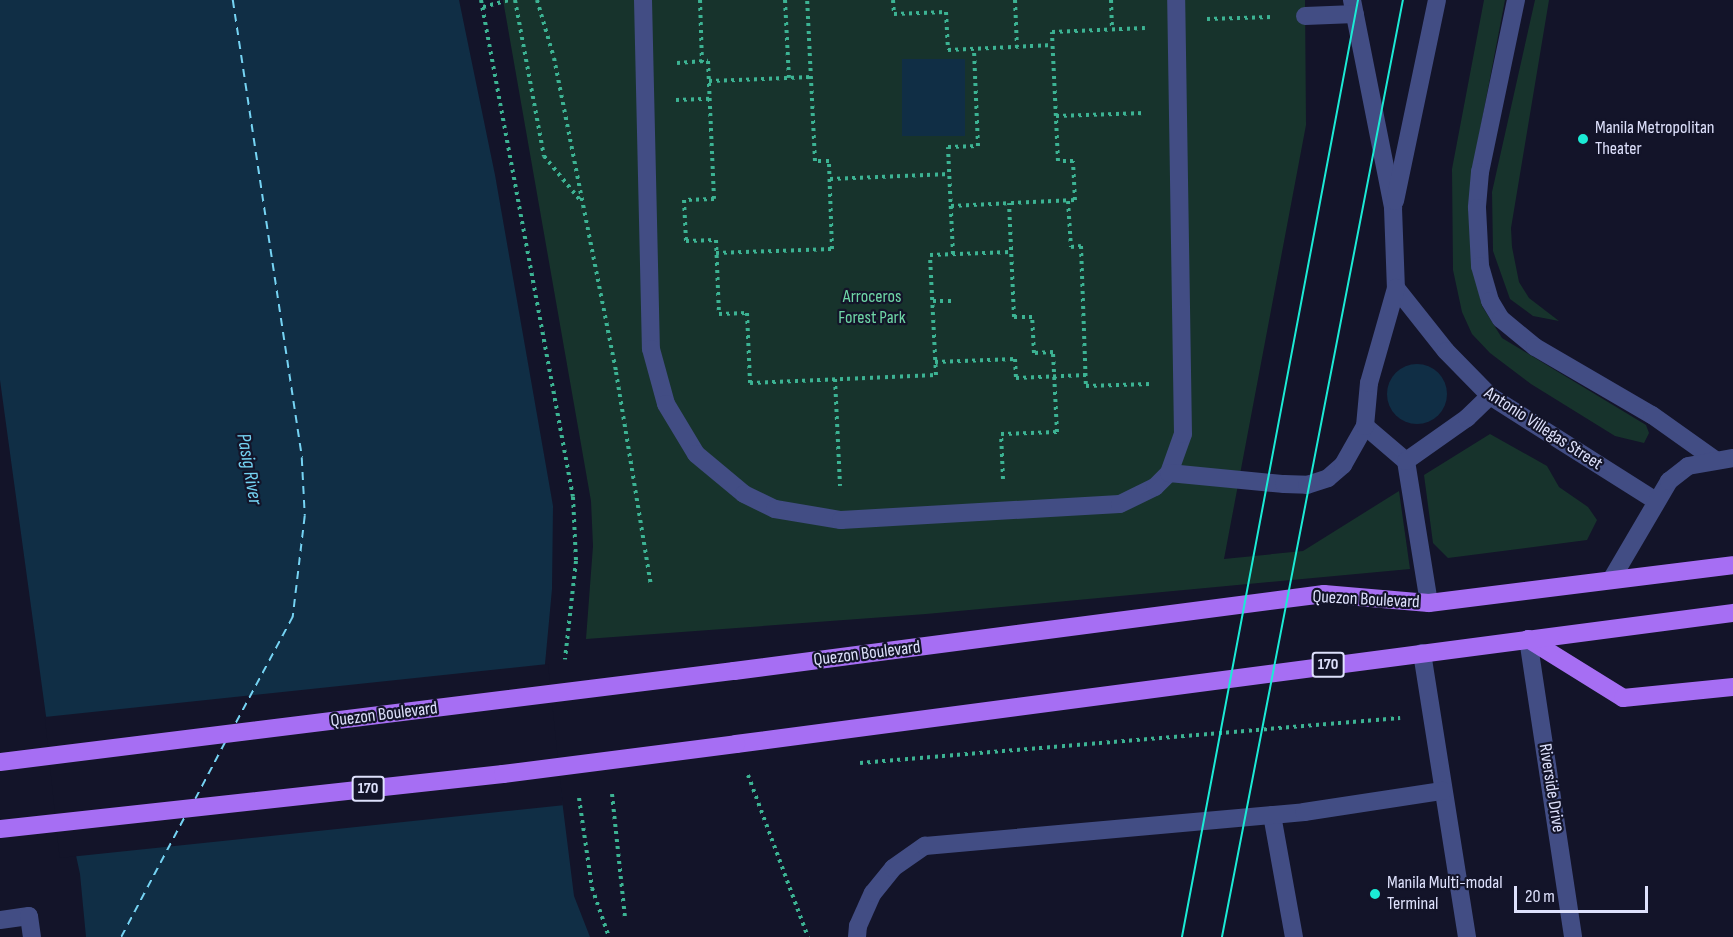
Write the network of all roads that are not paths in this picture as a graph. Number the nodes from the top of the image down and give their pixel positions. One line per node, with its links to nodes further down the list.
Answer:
1 (643, 0): 14 (street)
2 (1176, 0): 14 (street)
3 (1437, 0): 7 (street)
4 (1516, 0): 12 (street)
5 (1354, 7): 6 (street); 7 (street)
6 (1305, 16)
7 (1393, 208): 8 (street)
8 (1395, 288): 9 (street, Antonio Villegas Street); 10 (street)
9 (1490, 396): 13 (street); 15 (street, Antonio Villegas Street)
10 (1365, 426): 13 (street); 14 (street)
11 (1733, 458): 12 (street)
12 (1714, 459): 15 (street)
13 (1406, 461): 18 (street)
14 (1169, 473)
15 (1656, 501): 17 (street)
16 (1733, 564): 17 (main road, Quezon Boulevard)
17 (1611, 580): 18 (main road, Quezon Boulevard)
18 (1428, 603): 23 (main road, Quezon Boulevard, bridge)
19 (1733, 613): 20 (main road, 170)
20 (1528, 639): 21 (main road, 170); 22 (main road); 32 (street, Riverside Drive)
21 (1422, 653): 24 (street); 26 (main road, 170, bridge)
22 (1733, 687)
23 (0, 762)
24 (1442, 791): 25 (street); 31 (street)
25 (1272, 814): 29 (street); 30 (street)
26 (0, 829)
27 (0, 920): 28 (street)
28 (32, 937)
29 (858, 937)
30 (1294, 937)
31 (1467, 937)
32 (1573, 937)

